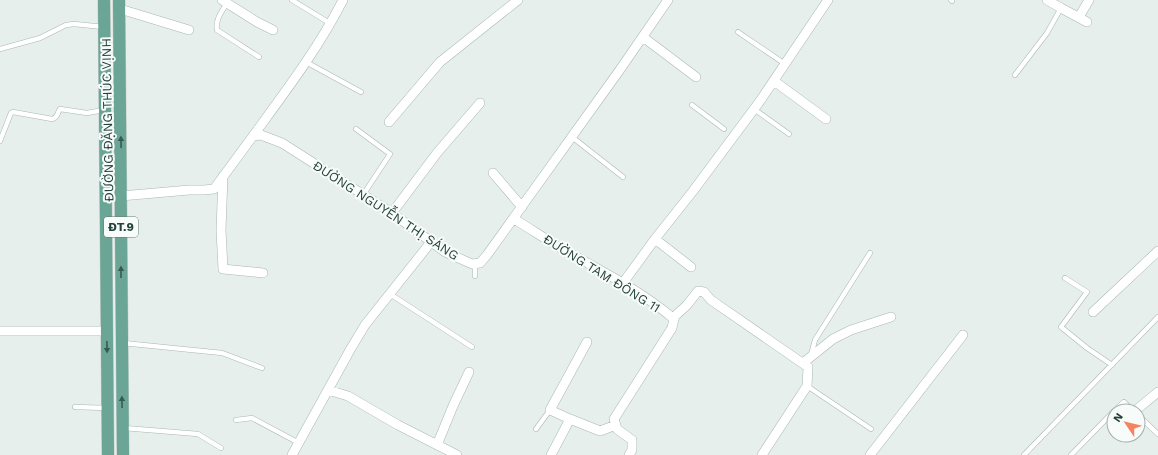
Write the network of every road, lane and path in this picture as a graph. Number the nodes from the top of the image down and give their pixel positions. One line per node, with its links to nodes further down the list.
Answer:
1 (104, 0): 13 (main road, ĐƯỜNG ĐẶNG THÚC VỊNH / ĐT.9)
2 (292, 0): 12 (lane)
3 (343, 0): 12 (street)
4 (518, 0): 31 (street)
5 (668, 0): 17 (street, ĐƯỜNG NGUYỄN THỊ SÁNG)
6 (828, 0): 21 (street)
7 (1047, 0): 11 (street)
8 (1089, 0): 11 (street)
9 (224, 1): 15 (street); 19 (lane)
10 (120, 4): 14 (street); 42 (main road, ĐƯỜNG ĐẶNG THÚC VỊNH / ĐT.9, one-way to 10)
11 (1061, 8): 22 (lane)
12 (330, 24): 20 (street)
13 (105, 28): 18 (lane); 29 (main road, ĐƯỜNG ĐẶNG THÚC VỊNH / ĐT.9)
14 (189, 30)
15 (273, 30)
16 (738, 32): 21 (lane)
17 (643, 37): 23 (street); 36 (street, ĐƯỜNG NGUYỄN THỊ SÁNG)
18 (0, 49)
19 (259, 57)
20 (306, 62): 25 (lane); 35 (street)
21 (785, 64): 24 (street)
22 (1014, 75)
23 (696, 77)
24 (774, 81): 28 (street); 30 (street)
25 (361, 92)
26 (480, 103): 44 (street)
27 (692, 105): 32 (lane)
28 (754, 109): 34 (lane); 46 (street)
29 (106, 110): 37 (lane); 61 (main road, ĐƯỜNG ĐẶNG THÚC VỊNH / ĐT.9)
30 (826, 118)
31 (389, 122)
32 (724, 129)
33 (356, 130): 41 (lane)
34 (790, 134)
35 (253, 136): 39 (street); 41 (street, ĐƯỜNG NGUYỄN THỊ SÁNG)
36 (572, 137): 40 (lane); 43 (street, ĐƯỜNG NGUYỄN THỊ SÁNG)
37 (0, 141)
38 (493, 173): 43 (street)
39 (223, 176): 42 (street); 52 (street)
40 (623, 177)
41 (363, 195): 44 (street, ĐƯỜNG NGUYỄN THỊ SÁNG)
42 (121, 196): 65 (main road, ĐƯỜNG ĐẶNG THÚC VỊNH / ĐT.9, one-way to 42)
43 (522, 207): 45 (street, ĐƯỜNG NGUYỄN THỊ SÁNG)
44 (392, 213): 47 (street, ĐƯỜNG NGUYỄN THỊ SÁNG)
45 (514, 219): 50 (street, ĐƯỜNG NGUYỄN THỊ SÁNG); 55 (street, ĐƯỜNG TAM ĐÔNG 11)
46 (655, 239): 51 (street); 55 (street)
47 (431, 242): 50 (street, ĐƯỜNG NGUYỄN THỊ SÁNG); 56 (street)
48 (1158, 251): 57 (street)
49 (870, 253): 67 (lane)
50 (475, 264): 53 (lane)
51 (691, 267)
52 (263, 273)
53 (475, 276)
54 (1065, 278): 68 (lane)
55 (624, 283): 60 (street, ĐƯỜNG TAM ĐÔNG 11)
56 (390, 294): 66 (lane); 72 (street)
57 (1093, 312)
58 (891, 317): 67 (street)
59 (1158, 318): 68 (lane)
60 (674, 319): 67 (street); 82 (street, ĐƯỜNG TAM ĐÔNG 11)
61 (107, 330): 62 (street); 76 (main road, ĐƯỜNG ĐẶNG THÚC VỊNH / ĐT.9, one-way to 76)
62 (0, 331)
63 (963, 335): 97 (street)
64 (588, 342): 77 (street)
65 (122, 343): 69 (lane); 83 (main road, ĐƯỜNG ĐẶNG THÚC VỊNH / ĐT.9, one-way to 65)
66 (472, 347)
67 (806, 361): 71 (street)
68 (1112, 365): 98 (lane)
69 (262, 368)
70 (469, 372): 88 (street)
71 (807, 386): 85 (lane); 96 (street)
72 (328, 390): 87 (street); 88 (street)
73 (1158, 392): 74 (street)
74 (1144, 403)
75 (75, 407): 76 (lane)
76 (107, 408): 90 (main road, ĐƯỜNG ĐẶNG THÚC VỊNH / ĐT.9)
77 (550, 410): 78 (street); 84 (lane)
78 (570, 419): 82 (street); 94 (street)
79 (1106, 419): 99 (lane)
80 (236, 420): 87 (lane)
81 (1146, 423): 86 (lane)
82 (616, 425): 95 (street)
83 (122, 428): 89 (lane); 91 (main road, ĐƯỜNG ĐẶNG THÚC VỊNH / ĐT.9)
84 (536, 429)
85 (871, 429)
86 (1158, 434)
87 (299, 443): 92 (street)
88 (437, 445): 93 (street)
89 (221, 448)
90 (108, 455)
91 (123, 455)
92 (292, 455)
93 (457, 455)
94 (552, 455)
95 (629, 455)
96 (762, 455)
97 (870, 455)
98 (1024, 455)
99 (1071, 455)

